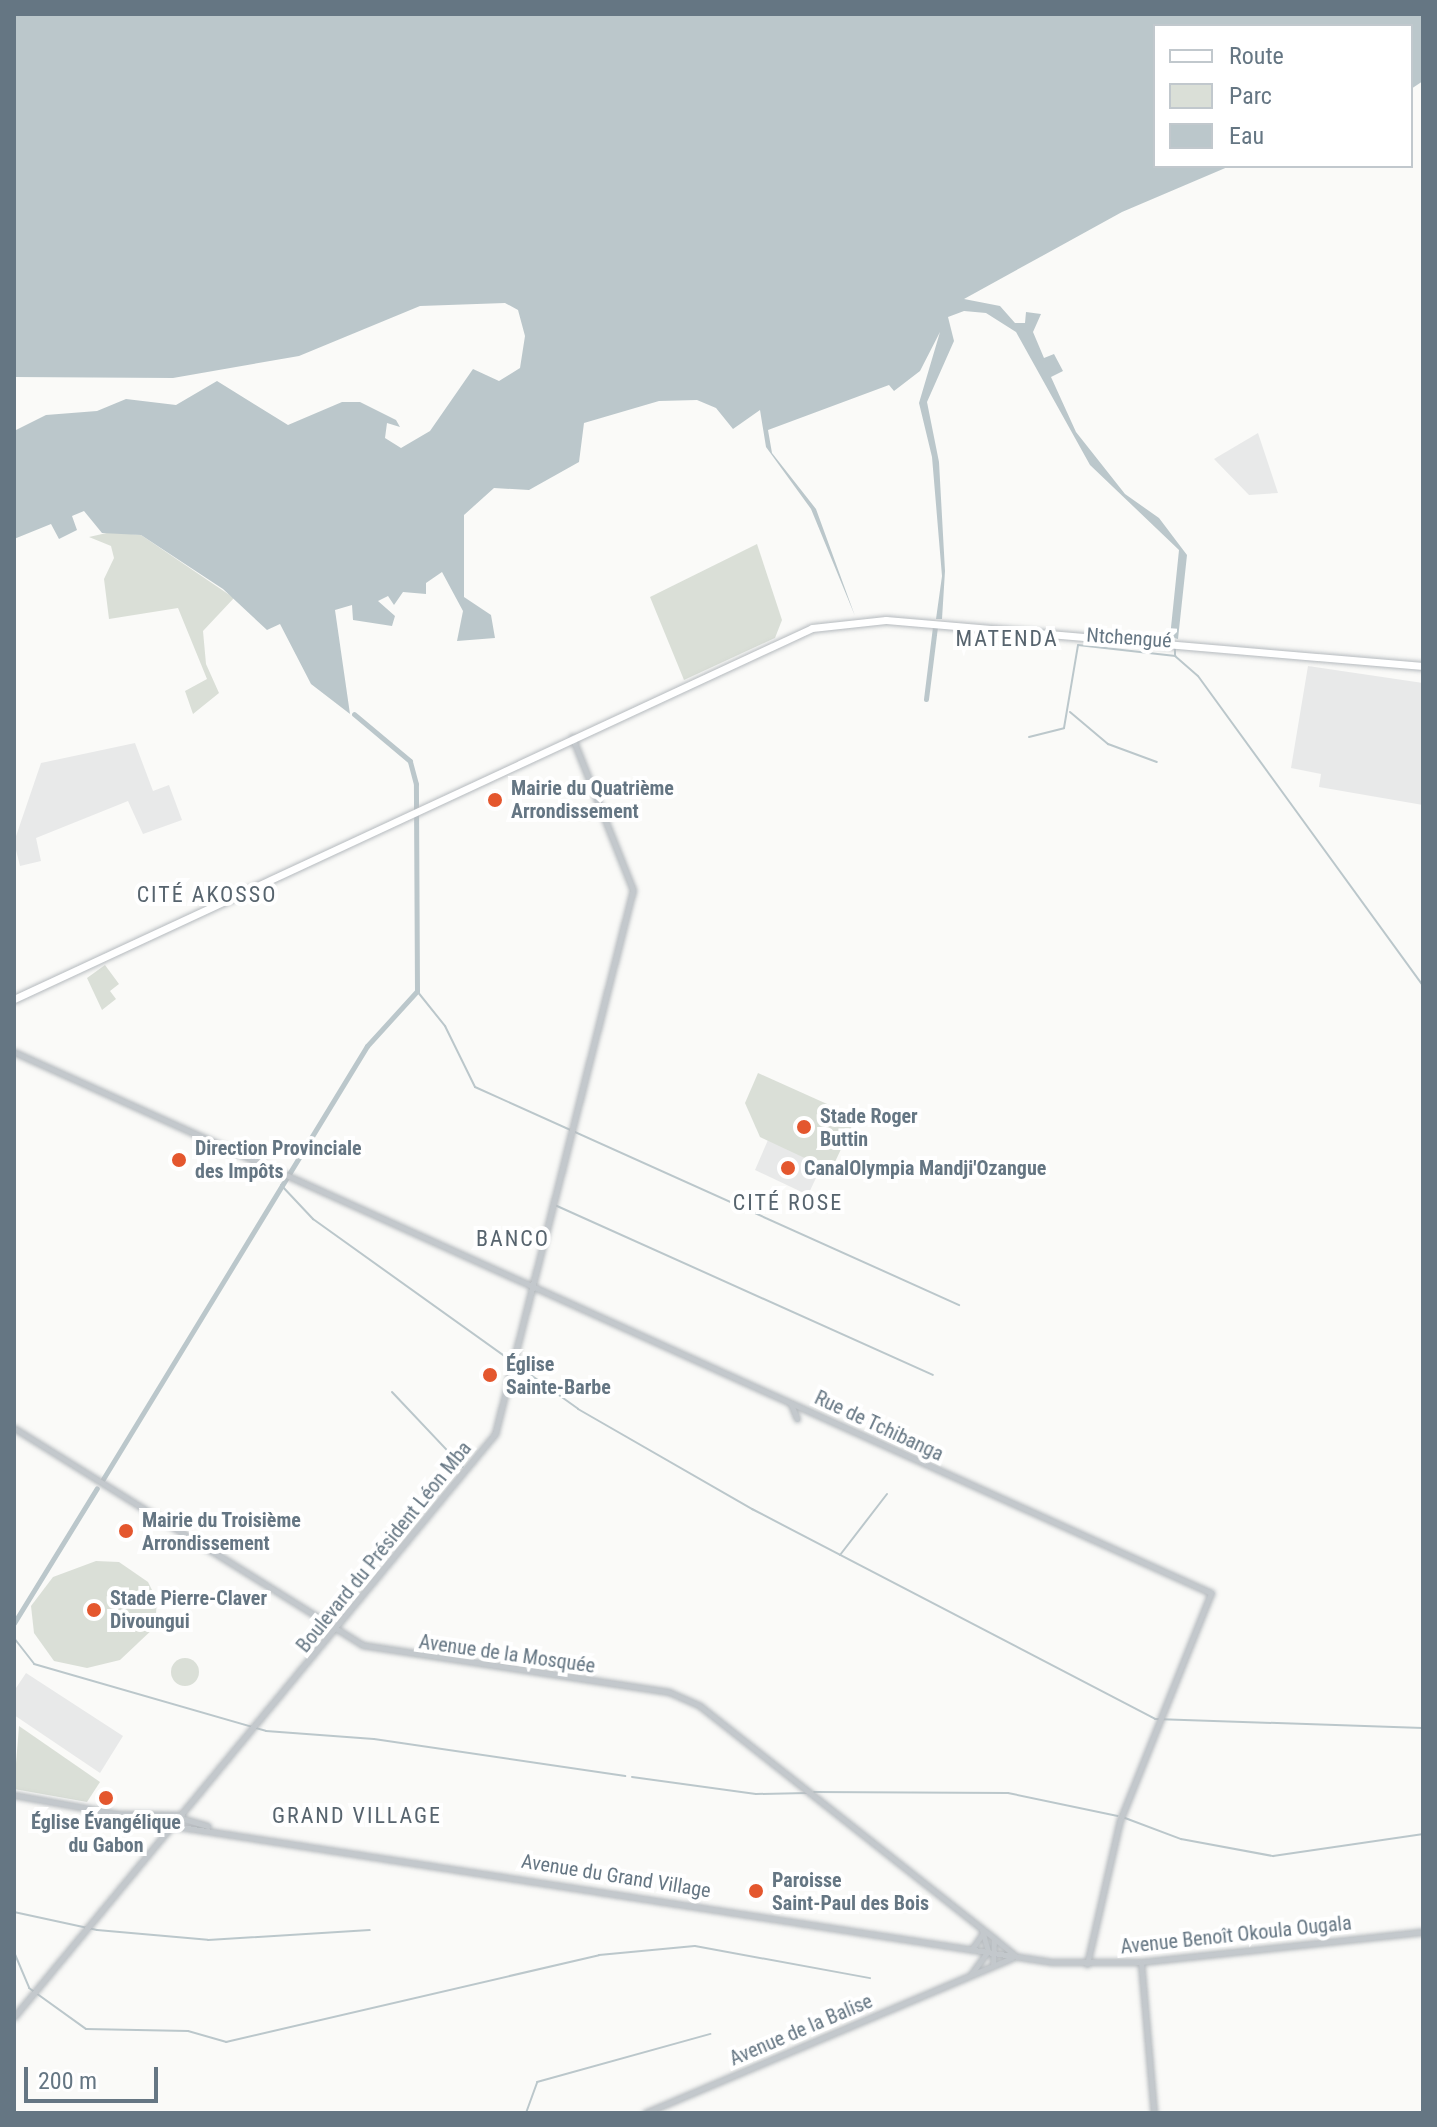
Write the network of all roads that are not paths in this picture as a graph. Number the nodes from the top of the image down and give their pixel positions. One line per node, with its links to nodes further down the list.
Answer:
1 (1423, 666): 2 (main road, Ntchengué)
2 (571, 736): 3 (main road, Ntchengué); 5 (street, Boulevard du Président Léon Mba)
3 (14, 999)
4 (14, 1052): 5 (street, Rue de Tchibanga)
5 (533, 1286): 6 (street, Rue de Tchibanga); 9 (street, Boulevard du Président Léon Mba)
6 (791, 1403): 7 (street); 26 (street, Rue de Tchibanga)
7 (797, 1419)
8 (14, 1428): 9 (street, Avenue de la Mosquée)
9 (336, 1633): 11 (street, Boulevard du Président Léon Mba); 17 (street, Avenue de la Mosquée)
10 (14, 1795): 13 (street)
11 (190, 1807): 12 (street, Boulevard du Président Léon Mba); 14 (street)
12 (182, 1816): 13 (street); 14 (street); 15 (street, Boulevard du Président Léon Mba)
13 (160, 1818): 15 (street)
14 (199, 1822): 16 (street)
15 (172, 1828): 16 (street, Avenue du Grand Village); 30 (street, Boulevard du Président Léon Mba)
16 (212, 1828): 20 (street, Avenue du Grand Village)
17 (981, 1929): 19 (street, Avenue de la Mosquée); 20 (street); 21 (street)
18 (1423, 1932): 25 (street, Avenue Benoît Okoula Ougala)
19 (994, 1938): 22 (street); 23 (street, Avenue de la Mosquée)
20 (974, 1949): 21 (street, Avenue du Grand Village); 28 (street)
21 (988, 1951): 22 (street, Avenue du Grand Village); 28 (street)
22 (997, 1953): 23 (street, Avenue du Grand Village); 27 (street)
23 (1017, 1957): 24 (street, Avenue du Grand Village); 27 (street, Avenue de la Balise)
24 (1051, 1962): 26 (street, Avenue Benoît Okoula Ougala)
25 (1141, 1962): 26 (street, Avenue Benoît Okoula Ougala); 32 (street)
26 (1087, 1964)
27 (993, 1965): 29 (street, Avenue de la Balise)
28 (979, 1967): 29 (street)
29 (969, 1976): 31 (street, Avenue de la Balise)
30 (14, 2017)
31 (645, 2113)
32 (1154, 2113)

